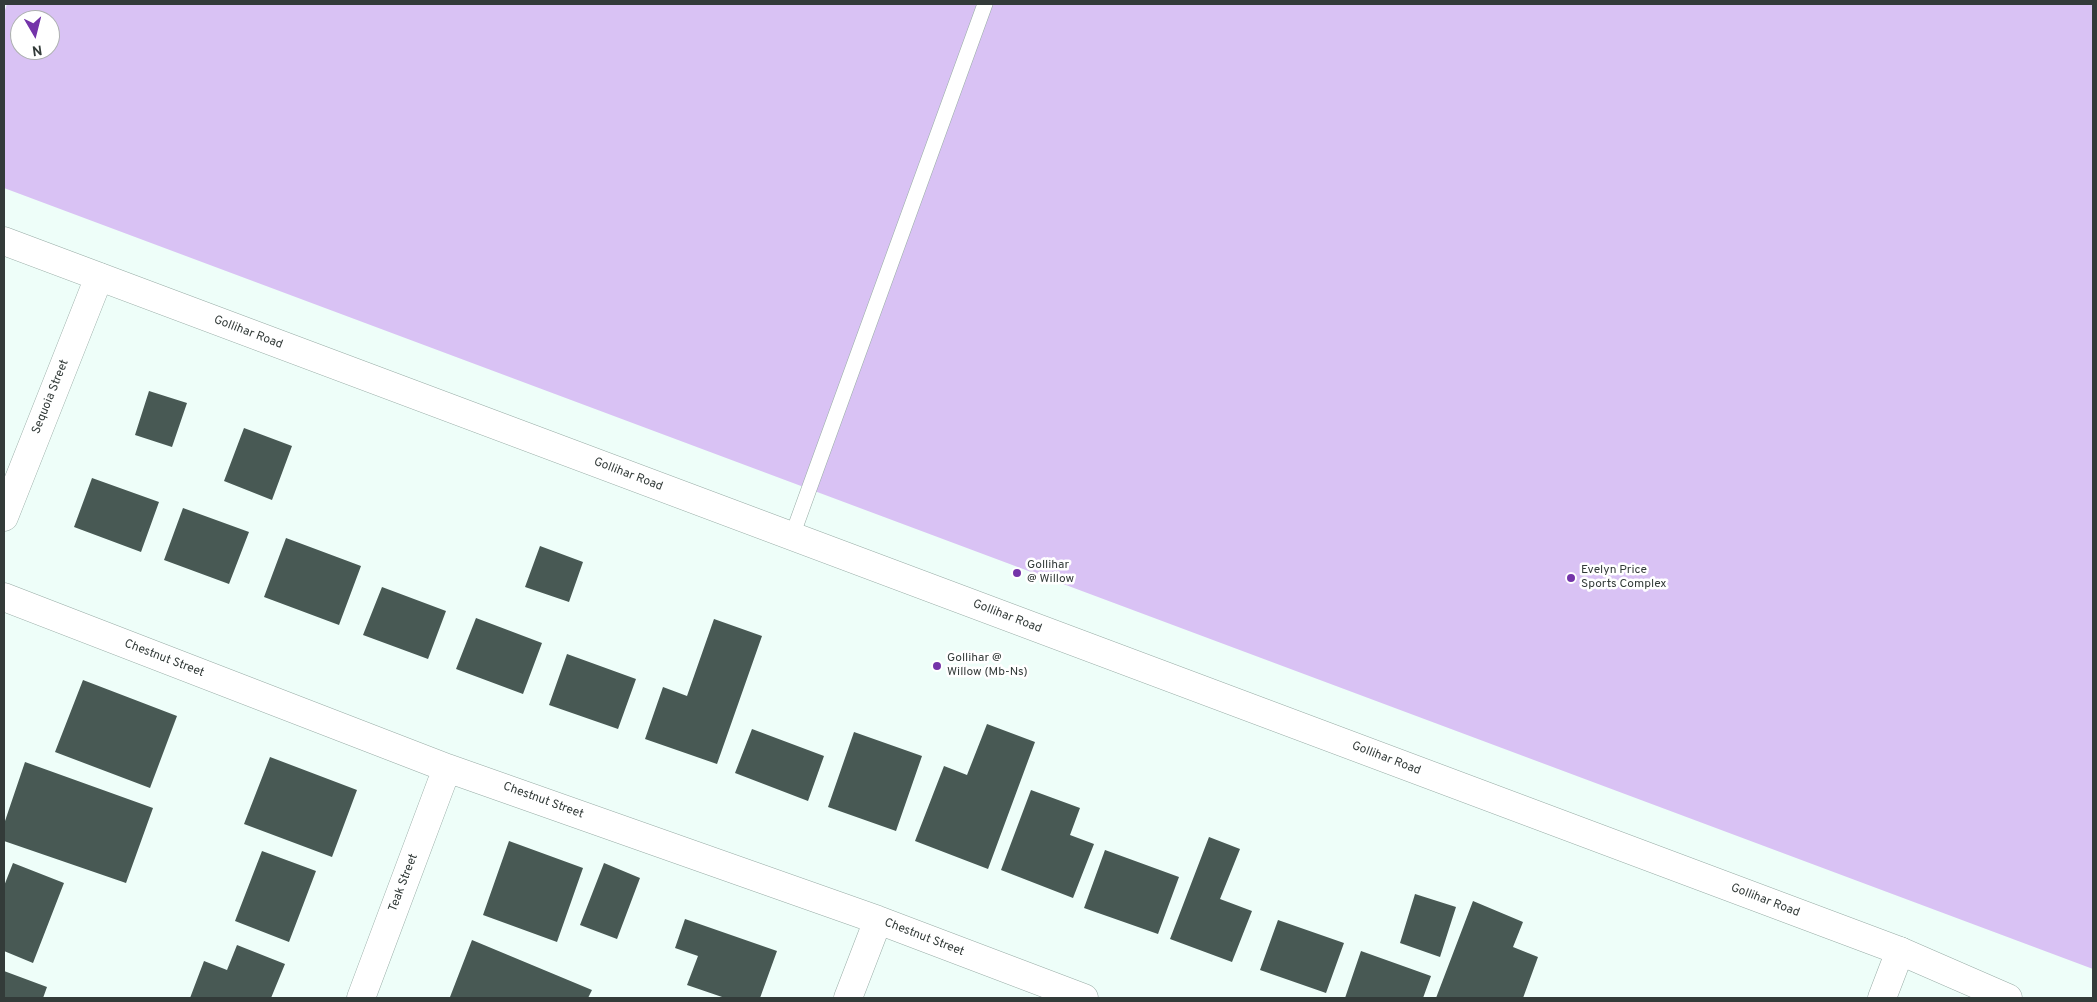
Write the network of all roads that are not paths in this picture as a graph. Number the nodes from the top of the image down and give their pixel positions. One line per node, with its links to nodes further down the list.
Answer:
1 (985, 4): 5 (lane)
2 (4, 241): 3 (main road, Gollihar Road)
3 (99, 277): 4 (main road, Sequoia Street); 5 (main road, Gollihar Road)
4 (4, 517)
5 (792, 536): 9 (main road, Gollihar Road)
6 (4, 597): 7 (main road, Chestnut Street)
7 (447, 768): 8 (main road, Chestnut Street); 10 (main road, Teak Street)
8 (878, 920): 11 (main road); 12 (main road, Chestnut Street)
9 (1900, 952): 13 (main road); 14 (main road, Gollihar Road)
10 (361, 998)
11 (848, 998)
12 (1084, 998)
13 (1882, 998)
14 (2008, 998)

